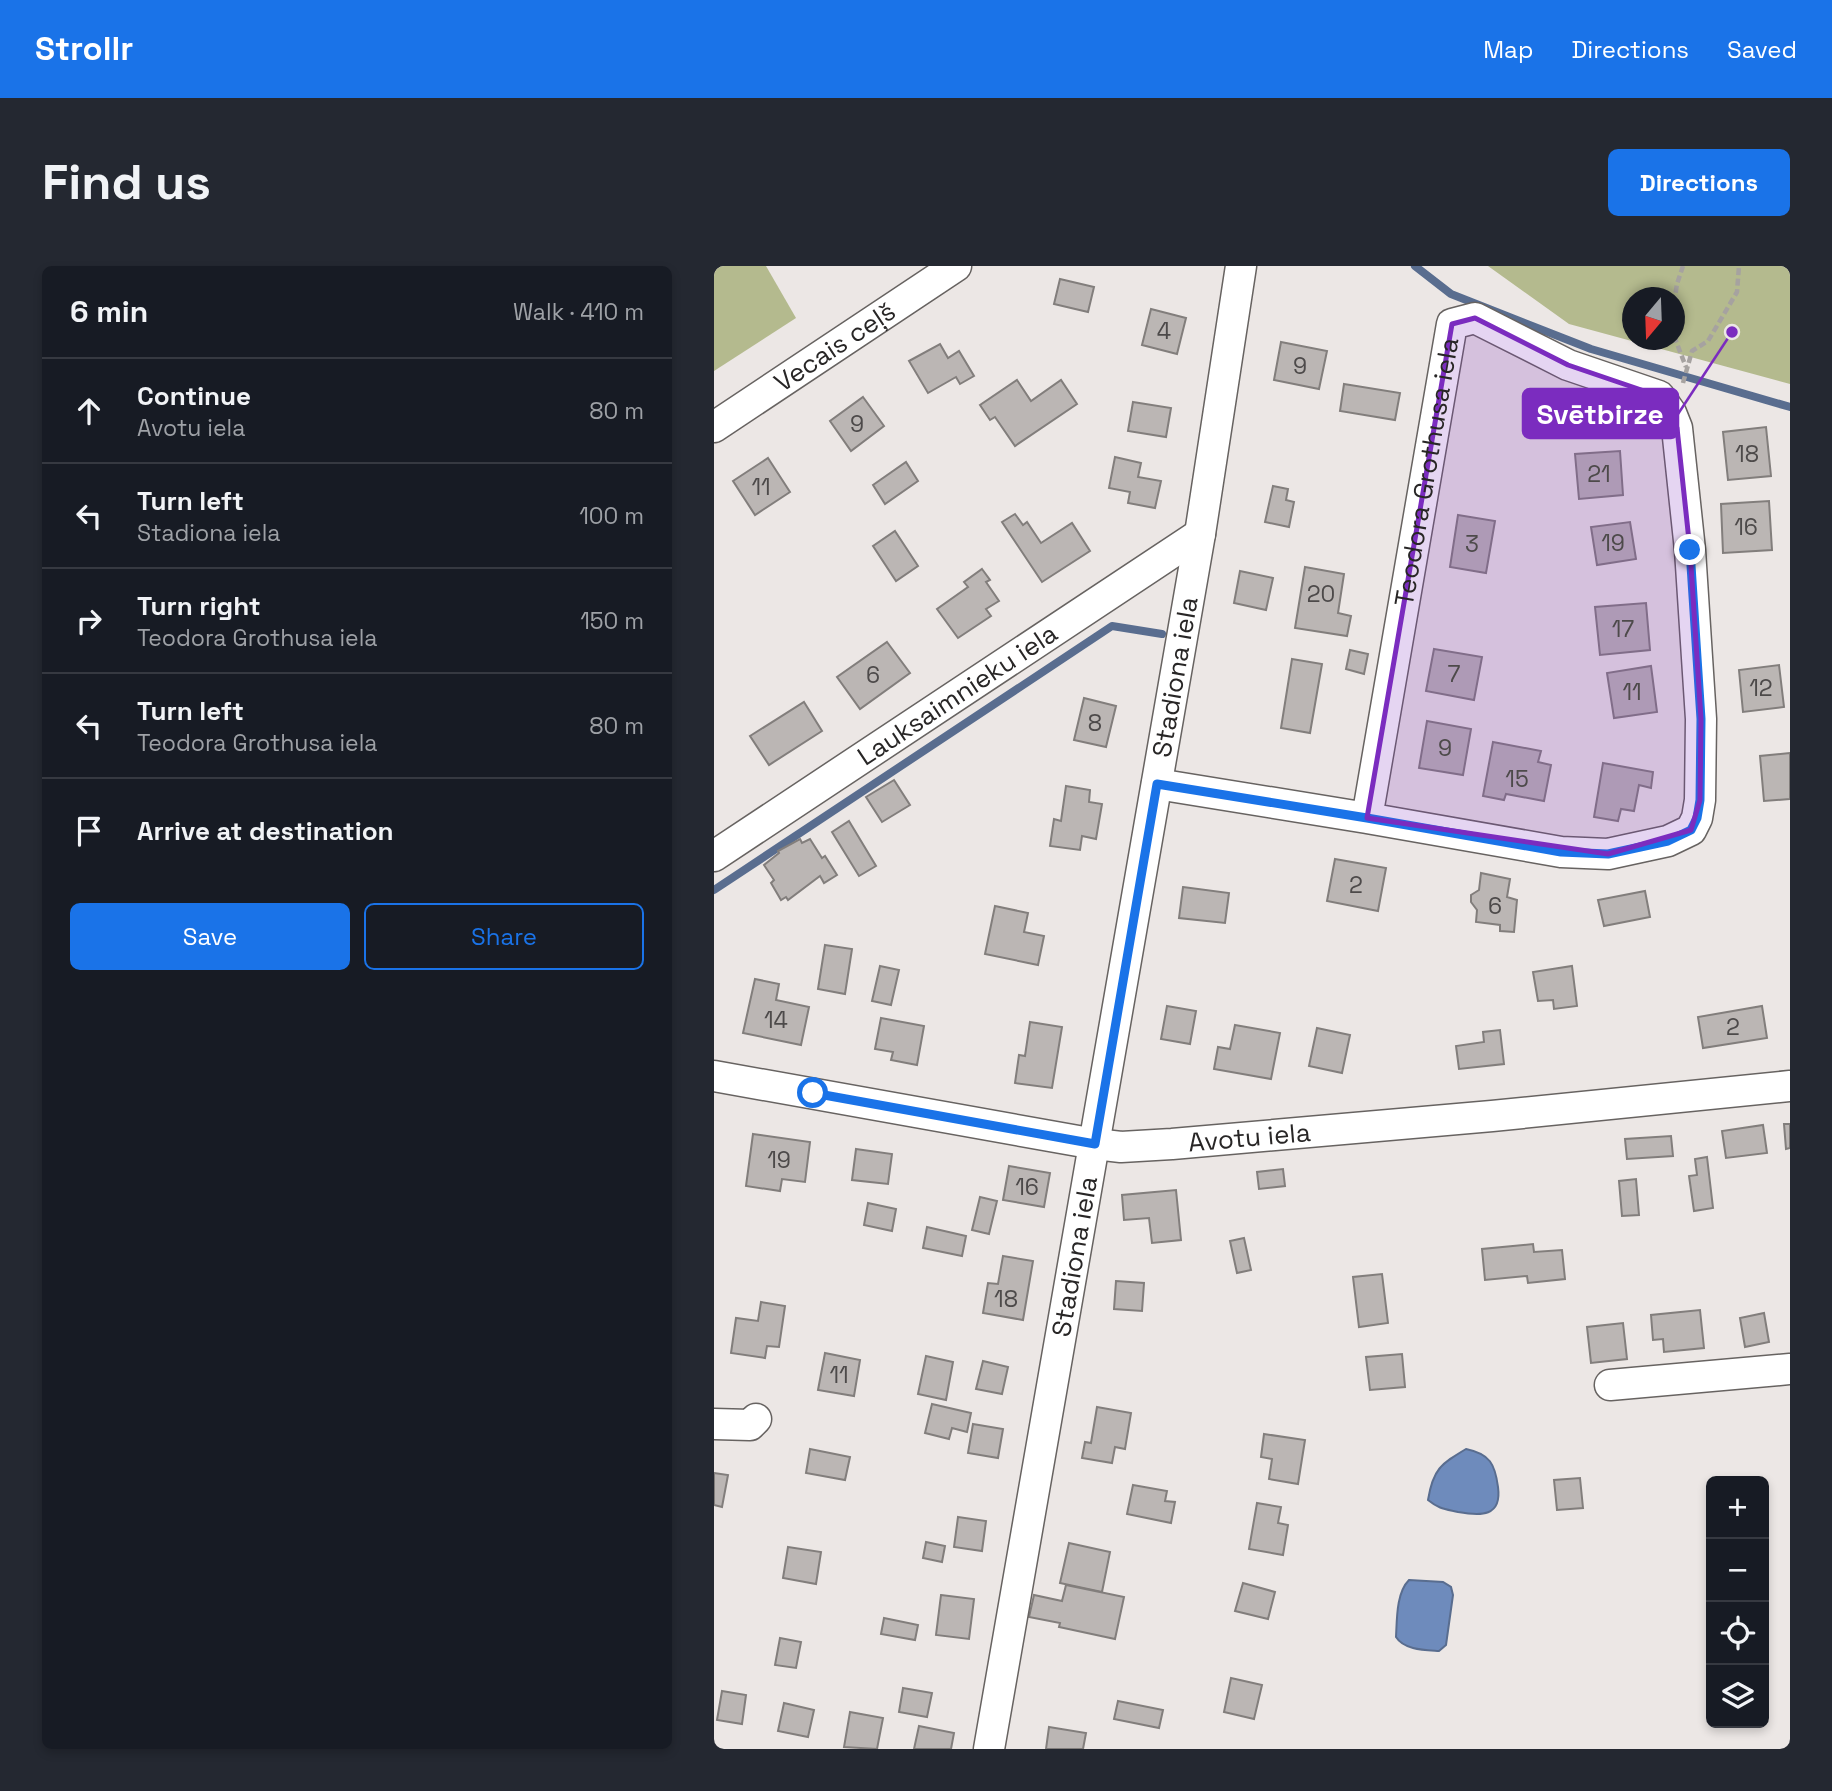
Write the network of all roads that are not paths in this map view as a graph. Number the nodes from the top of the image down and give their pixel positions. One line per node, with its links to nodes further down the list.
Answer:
1 (956, 266): 3 (street, Vecais ceļš)
2 (1241, 266): 4 (street, Stadiona iela)
3 (714, 427)
4 (1200, 534): 5 (street, Stadiona iela); 7 (street, Lauksaimnieku iela)
5 (1157, 784): 6 (street, Teodora Grothusa iela); 10 (street, Stadiona iela)
6 (1367, 818): 6 (street, Teodora Grothusa iela)
7 (714, 856)
8 (714, 1076): 10 (street, Avotu iela)
9 (1790, 1086): 10 (street, Avotu iela)
10 (1095, 1144): 15 (street, Stadiona iela)
11 (1790, 1369): 12 (street)
12 (1610, 1385)
13 (755, 1419): 14 (street)
14 (714, 1424)
15 (989, 1749)

